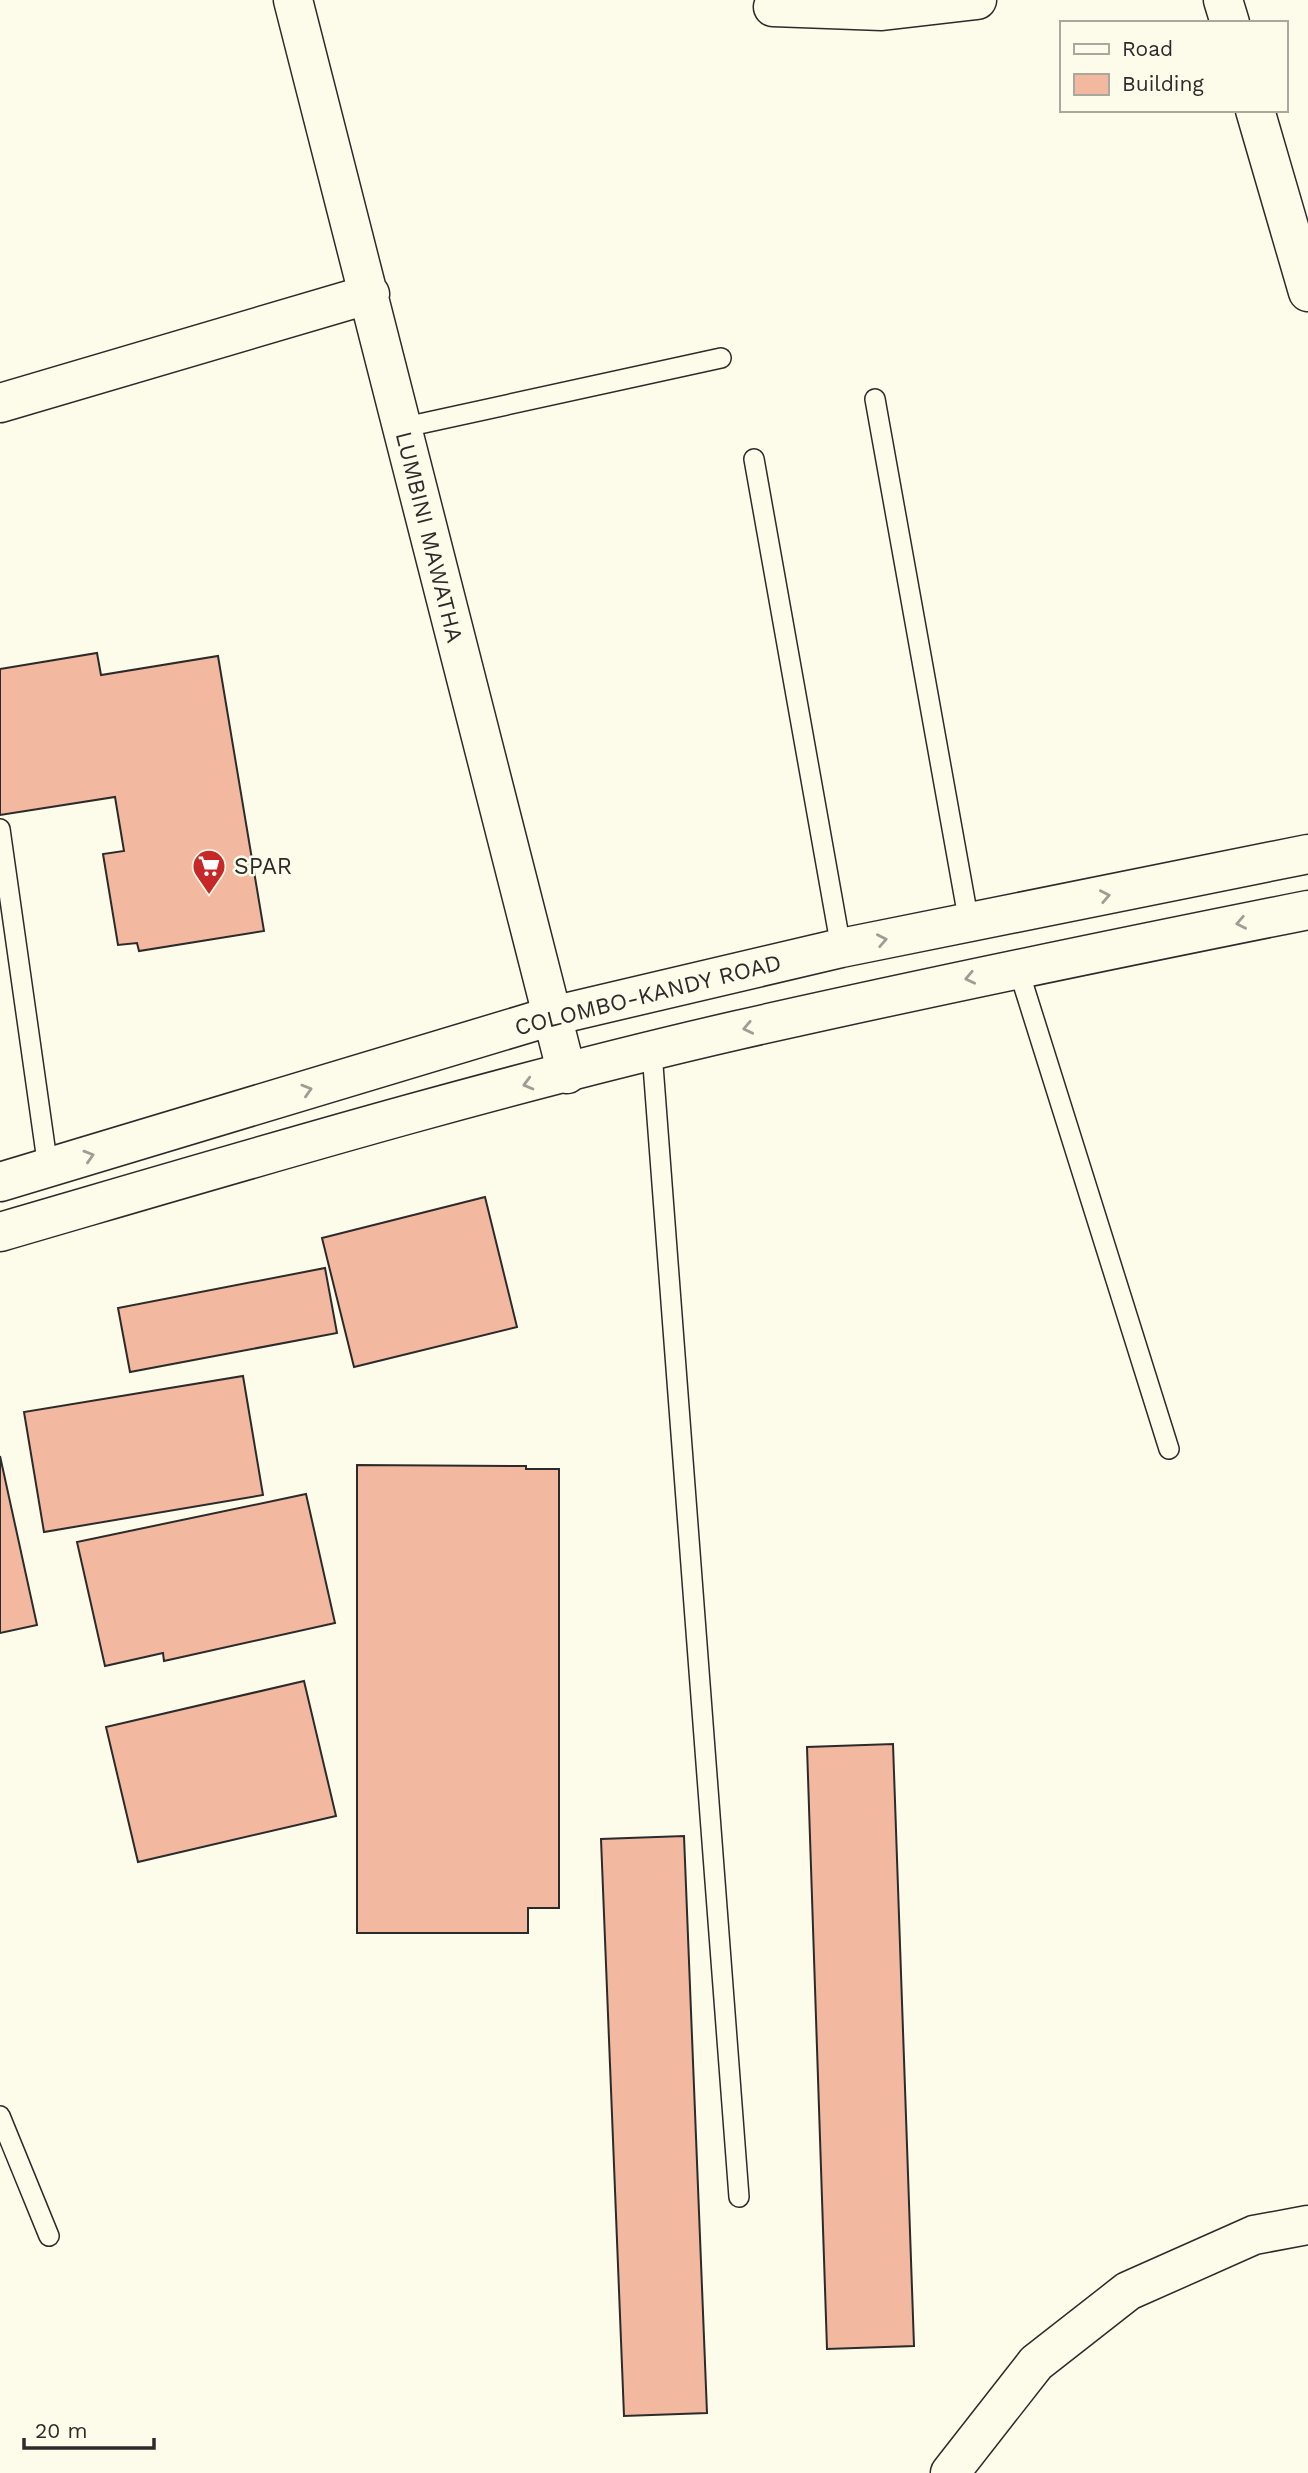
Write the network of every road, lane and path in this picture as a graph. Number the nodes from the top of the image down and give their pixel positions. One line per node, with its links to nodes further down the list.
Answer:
1 (293, 0): 8 (main road, LUMBINI MAWATHA)
2 (977, 0): 4 (main road)
3 (1223, 0): 5 (main road)
4 (773, 7)
5 (1229, 21)
6 (1256, 112): 7 (main road)
7 (1308, 292)
8 (370, 294): 11 (main road); 12 (main road, LUMBINI MAWATHA)
9 (722, 358): 12 (lane)
10 (874, 399): 17 (lane)
11 (0, 403)
12 (401, 428): 20 (main road, LUMBINI MAWATHA)
13 (754, 459): 18 (lane)
14 (0, 830): 23 (lane)
15 (1308, 854): 17 (main road, COLOMBO-KANDY ROAD, one-way to 15)
16 (1308, 910): 19 (main road, one-way to 19)
17 (969, 923): 18 (main road, COLOMBO-KANDY ROAD, one-way to 17)
18 (841, 948): 20 (main road, COLOMBO-KANDY ROAD)
19 (1018, 968): 21 (main road, one-way to 21); 26 (lane)
20 (552, 1016): 22 (main road, LUMBINI MAWATHA); 23 (main road, COLOMBO-KANDY ROAD, one-way to 20)
21 (652, 1052): 22 (main road); 28 (lane)
22 (567, 1074): 25 (main road, one-way to 25)
23 (48, 1168): 24 (main road, COLOMBO-KANDY ROAD)
24 (0, 1182)
25 (0, 1232)
26 (1169, 1449)
27 (0, 2116): 30 (lane)
28 (739, 2197)
29 (1308, 2225): 31 (main road)
30 (49, 2236)
31 (955, 2471)

